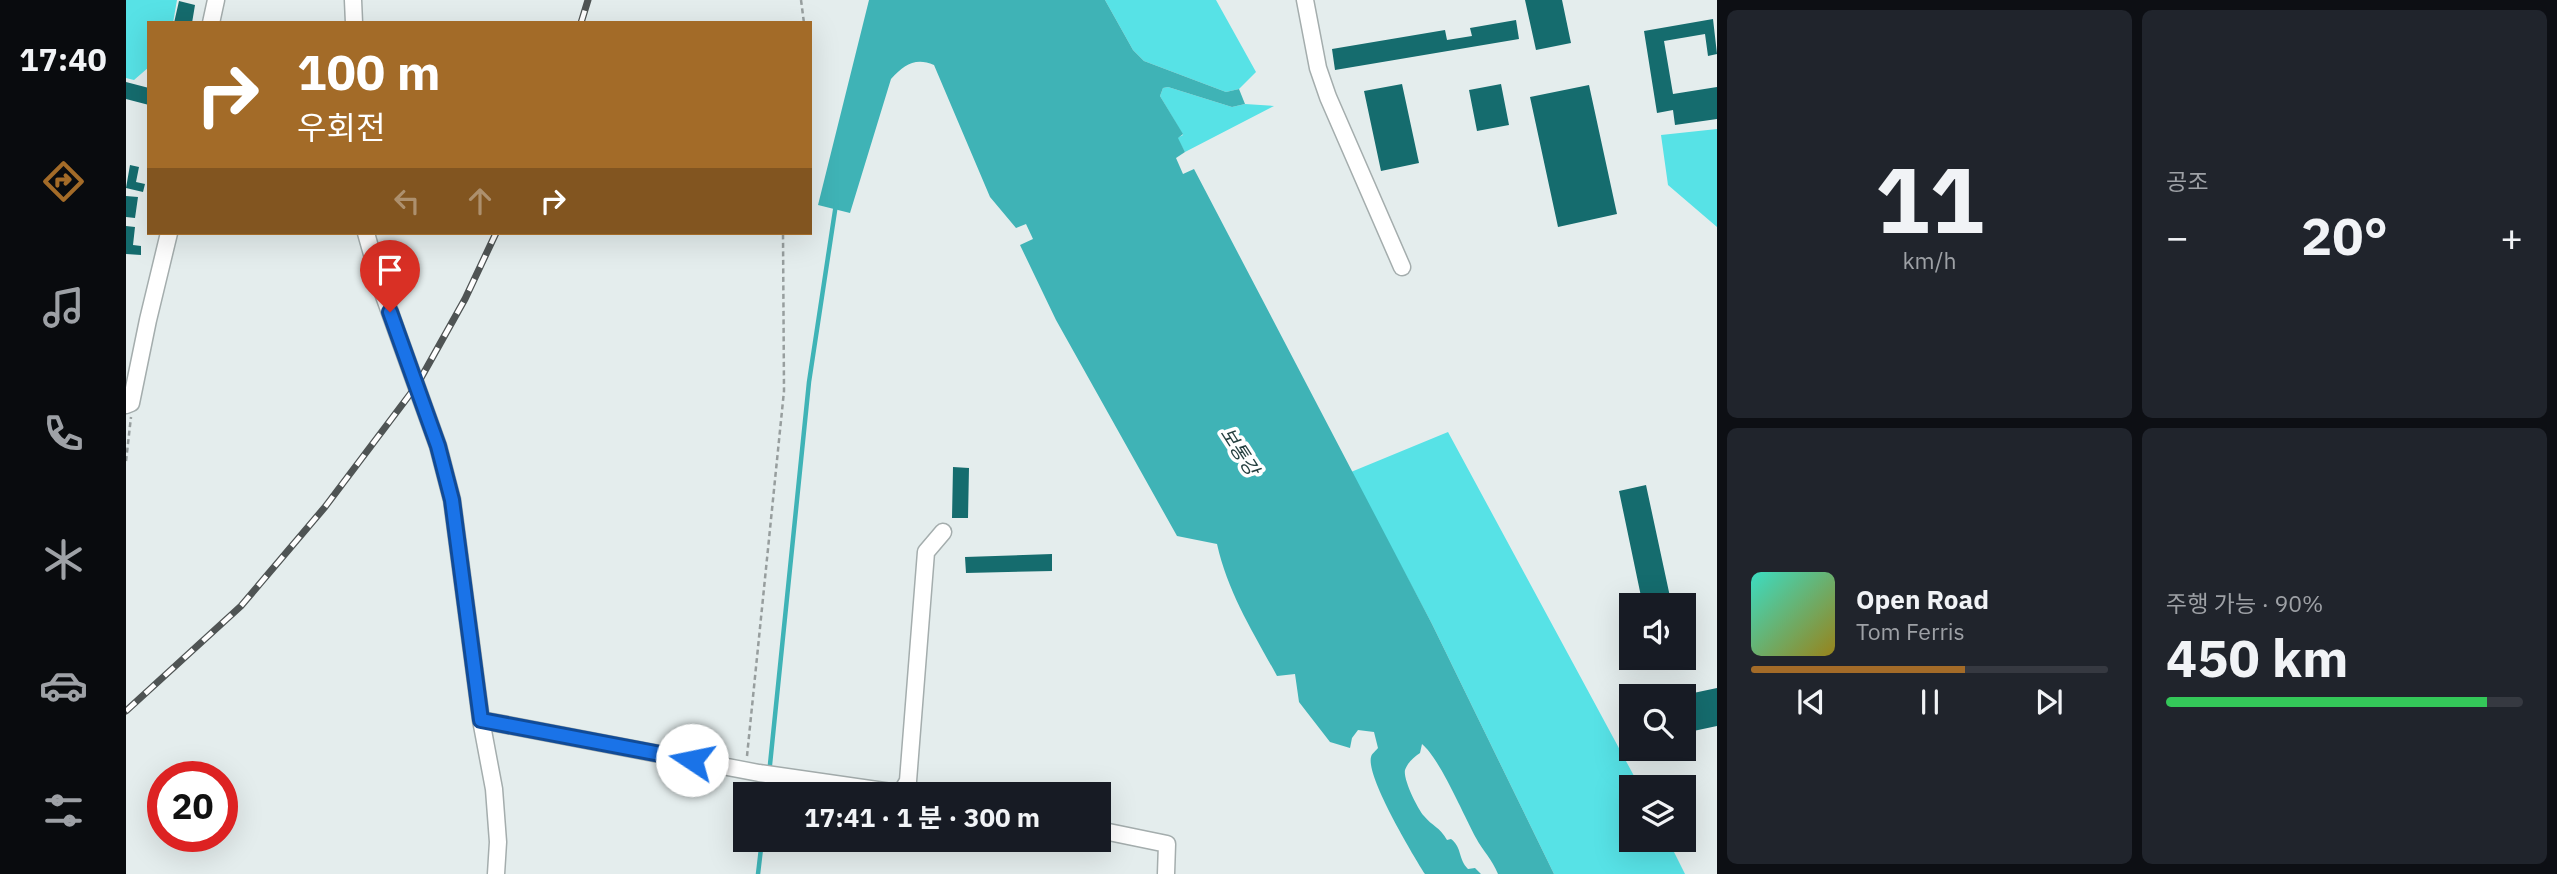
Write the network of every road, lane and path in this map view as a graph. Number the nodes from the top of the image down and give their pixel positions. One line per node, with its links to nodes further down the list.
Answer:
1 (216, 0): 5 (street)
2 (353, 0): 6 (street)
3 (801, 0): 7 (path)
4 (1305, 0): 11 (street)
5 (211, 21)
6 (354, 21)
7 (804, 21)
8 (169, 235): 12 (street)
9 (367, 235): 15 (street)
10 (783, 235): 16 (path)
11 (1402, 267)
12 (129, 404): 13 (path)
13 (126, 461)
14 (943, 532): 18 (street)
15 (481, 720): 16 (street); 20 (street)
16 (752, 771): 17 (street)
17 (828, 782)
18 (907, 782)
19 (1111, 832): 21 (street)
20 (496, 874)
21 (1166, 874)

